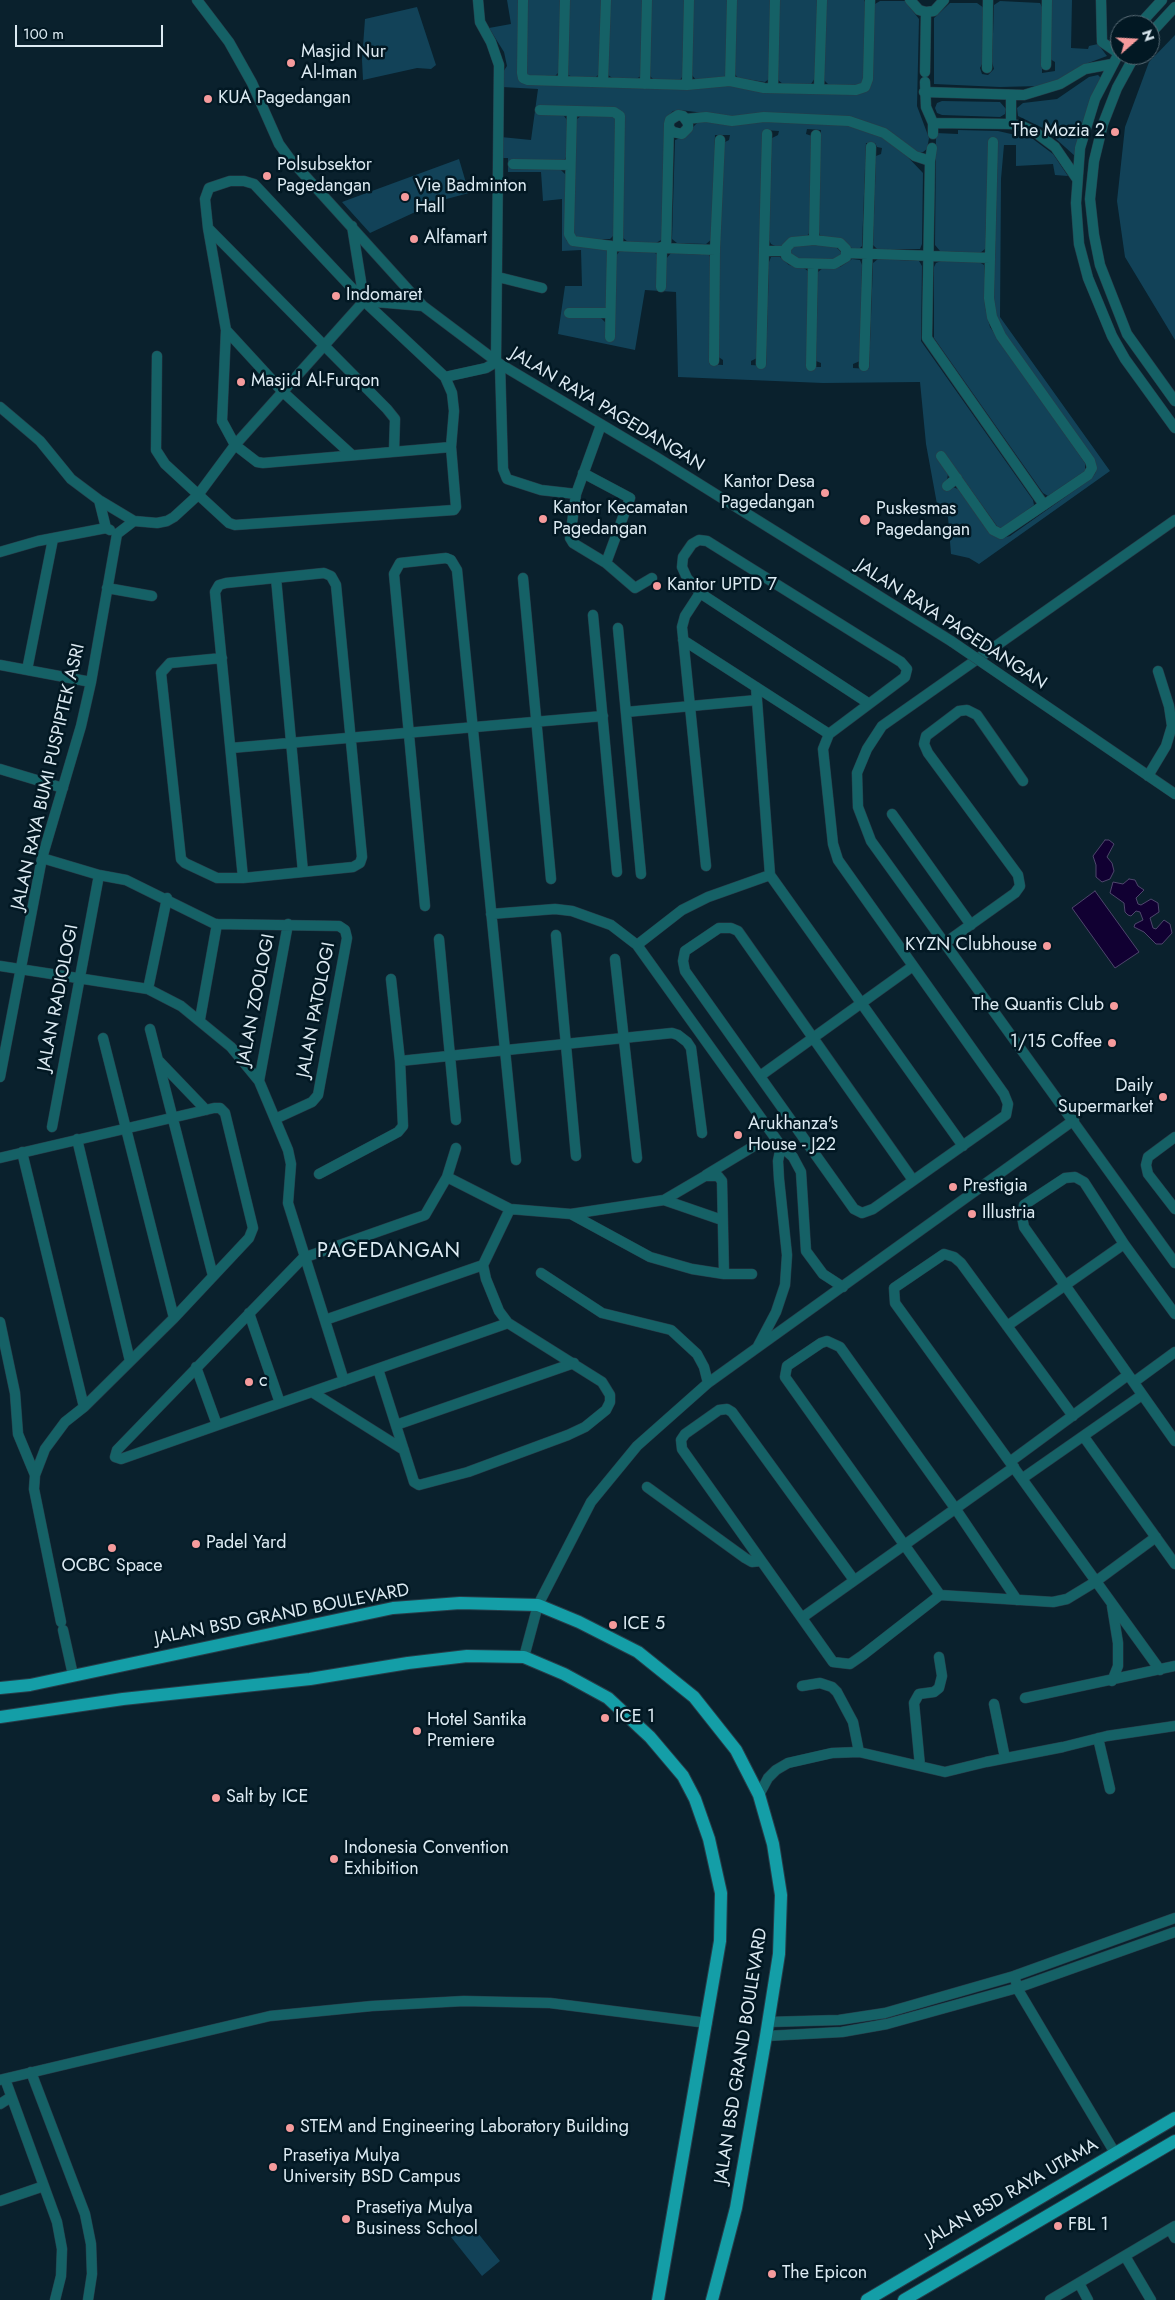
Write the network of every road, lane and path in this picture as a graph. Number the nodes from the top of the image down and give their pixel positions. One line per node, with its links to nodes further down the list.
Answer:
1 (197, 0): 52 (street, JALAN RAYA PAGEDANGAN)
2 (478, 0): 65 (street)
3 (523, 0): 28 (street)
4 (565, 0): 28 (street)
5 (606, 0): 30 (street)
6 (647, 0): 32 (street)
7 (689, 0): 33 (street)
8 (732, 0): 29 (street)
9 (775, 0): 34 (street)
10 (822, 0): 35 (street)
11 (870, 0): 35 (street)
12 (910, 0): 19 (street)
13 (944, 0): 19 (street)
14 (988, 0): 27 (street)
15 (1047, 0): 26 (street)
16 (1101, 0): 22 (street)
17 (1162, 0): 20 (street)
18 (1175, 7): 21 (street)
19 (926, 12): 31 (street)
20 (1148, 15)
21 (1160, 23)
22 (1110, 49)
23 (1110, 64): 36 (street)
24 (1112, 65): 51 (street)
25 (1130, 65): 83 (street)
26 (1046, 66)
27 (987, 68)
28 (562, 80): 30 (street)
29 (730, 81): 33 (street); 34 (street)
30 (604, 82): 32 (street)
31 (925, 82): 36 (street); 39 (street)
32 (645, 84): 33 (street)
33 (687, 85)
34 (773, 88): 35 (street)
35 (819, 89)
36 (1011, 96): 40 (street)
37 (540, 110): 38 (street)
38 (572, 112): 50 (street); 55 (street)
39 (933, 123): 40 (street); 42 (street)
40 (1011, 124): 51 (street)
41 (767, 134): 58 (street)
42 (932, 134)
43 (816, 135): 54 (street)
44 (720, 140): 57 (street)
45 (993, 142): 63 (street)
46 (871, 147): 61 (street)
47 (932, 148): 48 (street)
48 (930, 161): 56 (street); 62 (street)
49 (513, 164): 50 (street)
50 (570, 165): 55 (street)
51 (1076, 179): 86 (street)
52 (352, 225): 68 (street); 69 (street, JALAN RAYA PAGEDANGAN)
53 (208, 228): 68 (street); 72 (street); 74 (street)
54 (814, 240): 59 (street); 60 (street)
55 (615, 246): 56 (street); 71 (street)
56 (664, 248): 57 (street); 66 (street)
57 (715, 250): 76 (street)
58 (765, 251): 59 (street); 78 (street)
59 (785, 251): 64 (street)
60 (847, 253): 61 (street); 64 (street)
61 (868, 254): 62 (street); 80 (street)
62 (928, 256): 63 (street); 98 (street)
63 (990, 258): 98 (street)
64 (813, 264): 79 (street)
65 (498, 277): 67 (street); 77 (street)
66 (661, 287)
67 (542, 288)
68 (364, 301): 69 (street); 74 (street); 81 (street)
69 (423, 306): 77 (street, JALAN RAYA PAGEDANGAN)
70 (569, 313): 71 (street)
71 (610, 313): 73 (street)
72 (226, 330): 82 (street); 87 (street)
73 (610, 337)
74 (324, 346): 82 (street); 89 (street)
75 (157, 356): 96 (street)
76 (714, 361)
77 (498, 363): 81 (street); 85 (street, JALAN RAYA PAGEDANGAN); 95 (street)
78 (761, 364)
79 (811, 366)
80 (864, 366)
81 (445, 377): 88 (street)
82 (283, 392): 87 (street); 90 (street)
83 (1175, 401)
84 (0, 407): 97 (street)
85 (601, 425): 92 (street); 134 (street, JALAN RAYA PAGEDANGAN, bridge)
86 (1175, 428)
87 (235, 445): 90 (street); 96 (street)
88 (451, 447): 89 (street); 96 (street)
89 (394, 451): 90 (street)
90 (352, 455)
91 (941, 456): 93 (street)
92 (583, 473): 95 (street); 105 (street)
93 (957, 478): 94 (street); 98 (street)
94 (947, 486)
95 (576, 494): 105 (street)
96 (198, 495): 100 (street)
97 (99, 500): 100 (street); 101 (street)
98 (1044, 505)
99 (1175, 520): 156 (street)
100 (134, 521): 102 (street)
101 (106, 528): 102 (street); 103 (street)
102 (117, 534): 109 (street, JALAN RAYA BUMI PUSPIPTEK ASRI)
103 (53, 538): 104 (street); 117 (street)
104 (0, 552)
105 (606, 563): 108 (street)
106 (276, 578): 115 (street); 130 (street); 131 (street)
107 (524, 578): 126 (street)
108 (652, 578)
109 (108, 588): 111 (street); 119 (street, JALAN RAYA BUMI PUSPIPTEK ASRI)
110 (700, 593): 114 (street); 122 (street); 122 (street)
111 (152, 596)
112 (594, 614): 125 (street)
113 (618, 628): 124 (street)
114 (683, 640): 120 (street); 123 (street)
115 (222, 658): 132 (street); 146 (street)
116 (0, 665): 117 (street)
117 (27, 670): 119 (street)
118 (1158, 671): 134 (street)
119 (91, 682): 136 (street, JALAN RAYA BUMI PUSPIPTEK ASRI)
120 (756, 687): 121 (street); 129 (street)
121 (757, 700): 123 (street); 145 (street)
122 (868, 703): 129 (street)
123 (690, 706): 124 (street); 140 (street)
124 (626, 712): 143 (street)
125 (603, 716): 126 (street); 142 (street)
126 (536, 722): 127 (street); 147 (street)
127 (473, 727): 128 (street); 128 (street); 150 (street)
128 (409, 733): 130 (street); 149 (street)
129 (828, 734): 160 (street)
130 (351, 738): 131 (street); 141 (street)
131 (291, 743): 132 (street); 141 (street)
132 (231, 748): 146 (street)
133 (0, 769): 136 (street)
134 (1148, 776): 137 (street, JALAN RAYA PAGEDANGAN)
135 (1023, 781): 153 (street)
136 (63, 788): 139 (street, JALAN RAYA BUMI PUSPIPTEK ASRI)
137 (1175, 794)
138 (892, 814): 153 (street)
139 (42, 858): 144 (street, JALAN PATOLOGI); 161 (street, JALAN RAYA BUMI PUSPIPTEK ASRI)
140 (706, 866)
141 (303, 872): 146 (street)
142 (617, 872)
143 (641, 874)
144 (99, 875): 148 (street, JALAN PATOLOGI); 162 (street, JALAN RADIOLOGI)
145 (770, 875): 157 (street); 165 (street)
146 (243, 878)
147 (551, 879)
148 (167, 898): 151 (street, JALAN PATOLOGI); 164 (street)
149 (425, 906)
150 (491, 914): 157 (street); 172 (street)
151 (217, 924): 152 (street, JALAN PATOLOGI); 166 (street)
152 (288, 924): 178 (street, JALAN ZOOLOGI); 181 (street, JALAN PATOLOGI)
153 (971, 925): 156 (street)
154 (556, 935): 171 (street)
155 (439, 939): 173 (street)
156 (945, 943): 183 (street)
157 (637, 945): 190 (street)
158 (614, 959): 169 (street)
159 (0, 966): 161 (street)
160 (913, 966): 165 (street); 191 (street)
161 (22, 970): 162 (street); 177 (street, JALAN RAYA BUMI PUSPIPTEK ASRI)
162 (80, 978): 164 (street); 184 (street, JALAN RADIOLOGI)
163 (391, 979): 175 (street)
164 (148, 989): 166 (street)
165 (861, 1002): 170 (street); 191 (street)
166 (200, 1019): 178 (street)
167 (150, 1029): 174 (street)
168 (103, 1038): 185 (street)
169 (623, 1038): 171 (street); 186 (street); 196 (street)
170 (813, 1038): 176 (street); 176 (street); 201 (street)
171 (566, 1044): 172 (street); 194 (street)
172 (505, 1050): 173 (street); 197 (street)
173 (450, 1056): 175 (street); 182 (street)
174 (158, 1059): 179 (street); 180 (street)
175 (400, 1061): 198 (street)
176 (760, 1076): 201 (street)
177 (0, 1077)
178 (258, 1081): 181 (street)
179 (206, 1110): 180 (street); 216 (street)
180 (173, 1117): 185 (street); 216 (street)
181 (275, 1119): 210 (street)
182 (456, 1120)
183 (1074, 1120): 211 (street); 218 (street)
184 (52, 1127)
185 (126, 1128): 188 (street); 221 (street)
186 (702, 1133)
187 (1175, 1137): 203 (street)
188 (77, 1139): 193 (street); 228 (street)
189 (754, 1146): 199 (street)
190 (781, 1146): 208 (street); 209 (street)
191 (963, 1146): 201 (street)
192 (456, 1148): 200 (street)
193 (22, 1152): 195 (street); 238 (street)
194 (576, 1156)
195 (0, 1158)
196 (637, 1158)
197 (516, 1160)
198 (319, 1174)
199 (705, 1176): 202 (street); 206 (street)
200 (447, 1177): 204 (street); 210 (street)
201 (913, 1180)
202 (664, 1200): 205 (street); 206 (street)
203 (1175, 1209)
204 (510, 1210): 205 (street); 212 (street)
205 (571, 1214): 214 (street)
206 (722, 1220): 214 (street)
207 (1124, 1244): 217 (street); 217 (street); 220 (street)
208 (806, 1251): 209 (street); 218 (street)
209 (788, 1255): 226 (street)
210 (303, 1258): 219 (street); 222 (street)
211 (1175, 1263)
212 (483, 1265): 222 (street); 224 (street)
213 (541, 1272): 234 (street)
214 (724, 1274): 215 (street)
215 (752, 1274)
216 (213, 1276): 221 (street)
217 (1067, 1286): 225 (street); 232 (street)
218 (842, 1287): 226 (street)
219 (249, 1313): 230 (street); 237 (street)
220 (1175, 1314)
221 (174, 1318): 228 (street)
222 (325, 1320): 233 (street)
223 (0, 1322): 246 (street)
224 (508, 1323): 229 (street); 231 (street)
225 (1007, 1326): 239 (street); 245 (street)
226 (757, 1348): 234 (street)
227 (1175, 1352): 232 (street)
228 (130, 1361): 238 (street)
229 (574, 1363): 240 (street); 244 (street)
230 (196, 1367): 241 (street); 241 (street)
231 (378, 1369): 233 (street); 240 (street)
232 (1131, 1379): 236 (street); 239 (street)
233 (344, 1381): 235 (street)
234 (708, 1383): 258 (street)
235 (312, 1392): 237 (street); 244 (street)
236 (1142, 1394): 242 (street); 243 (street)
237 (280, 1403): 241 (street)
238 (84, 1407): 246 (street)
239 (1073, 1416): 245 (street)
240 (396, 1425): 244 (street)
241 (217, 1426)
242 (1084, 1436): 247 (street); 250 (street)
243 (1175, 1441)
244 (404, 1450)
245 (1013, 1464): 247 (street); 249 (street)
246 (35, 1475): 265 (street)
247 (1023, 1478): 255 (street)
248 (647, 1487): 252 (street)
249 (956, 1508): 251 (street); 251 (street); 257 (street)
250 (1156, 1537): 253 (street); 255 (street)
251 (904, 1544): 254 (street); 256 (street)
252 (760, 1561): 254 (street); 260 (street)
253 (1175, 1564)
254 (854, 1580): 260 (street)
255 (1096, 1582): 257 (street); 259 (street)
256 (940, 1595): 257 (street); 260 (street)
257 (1017, 1600)
258 (538, 1604): 262 (street); 265 (main road, JALAN BSD GRAND BOULEVARD); 278 (main road, JALAN BSD GRAND BOULEVARD)
259 (1111, 1604): 264 (street); 266 (street)
260 (802, 1617)
261 (939, 1656): 276 (street)
262 (524, 1657): 271 (main road); 285 (main road)
263 (1175, 1666): 264 (street)
264 (1160, 1670): 266 (street)
265 (73, 1675): 268 (main road, JALAN BSD GRAND BOULEVARD)
266 (1112, 1681): 269 (street)
267 (802, 1686): 274 (street)
268 (0, 1688)
269 (1025, 1698)
270 (994, 1704): 275 (street)
271 (0, 1717)
272 (1175, 1726): 273 (street)
273 (1098, 1738): 275 (street); 277 (street)
274 (859, 1752): 276 (street); 278 (street)
275 (1005, 1758): 276 (street)
276 (920, 1766)
277 (1110, 1789)
278 (759, 1795): 284 (main road, JALAN BSD GRAND BOULEVARD)
279 (1175, 1918): 281 (street)
280 (1175, 1932): 282 (street)
281 (1014, 1976): 282 (street); 283 (street)
282 (1017, 1988): 286 (street); 294 (street)
283 (885, 2013): 284 (street); 286 (street)
284 (768, 2022): 287 (main road, JALAN BSD GRAND BOULEVARD)
285 (707, 2023): 288 (street); 304 (main road)
286 (887, 2024): 287 (street)
287 (766, 2036): 305 (main road, JALAN BSD GRAND BOULEVARD)
288 (31, 2072): 289 (street); 303 (street)
289 (2, 2079): 290 (street)
290 (11, 2097): 291 (street); 295 (street)
291 (0, 2104)
292 (1175, 2118): 294 (main road, JALAN BSD RAYA UTAMA)
293 (1175, 2141): 299 (main road, JALAN BSD RAYA UTAMA)
294 (1116, 2153): 297 (main road, JALAN BSD RAYA UTAMA)
295 (44, 2186): 296 (street); 302 (street)
296 (0, 2201)
297 (995, 2222): 299 (main road); 306 (main road, JALAN BSD RAYA UTAMA)
298 (1173, 2231): 300 (street)
299 (1006, 2239): 307 (main road, JALAN BSD RAYA UTAMA)
300 (1125, 2256): 301 (street); 310 (street)
301 (1079, 2283): 308 (street); 309 (street)
302 (55, 2300)
303 (88, 2300)
304 (658, 2300)
305 (712, 2300)
306 (867, 2300)
307 (904, 2300)
308 (1050, 2300)
309 (1088, 2300)
310 (1151, 2300)

